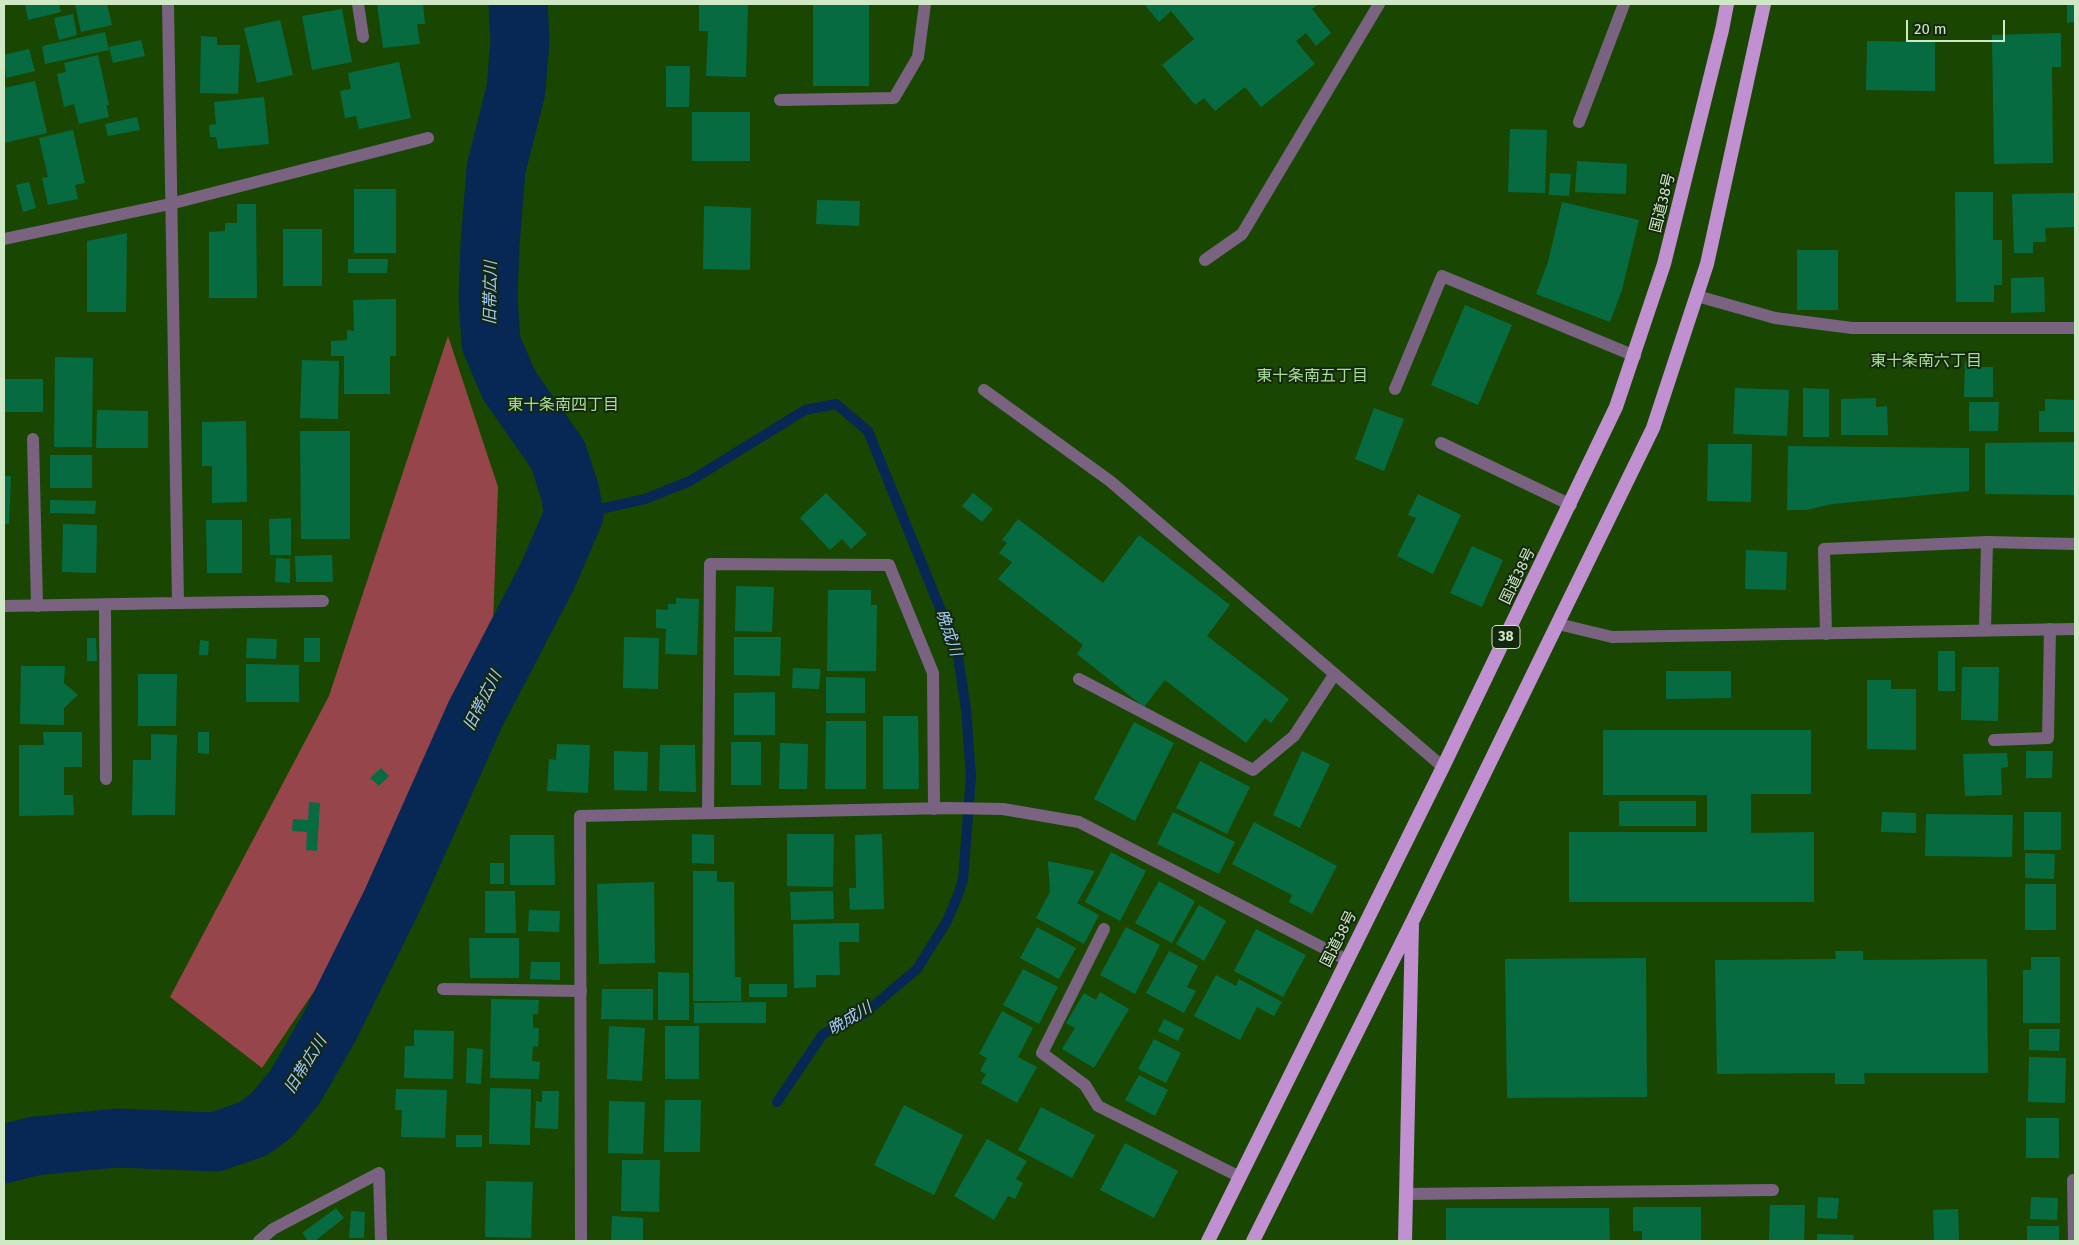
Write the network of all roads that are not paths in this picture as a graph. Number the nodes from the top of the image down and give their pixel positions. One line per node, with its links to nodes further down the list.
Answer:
1 (168, 4): 12 (street)
2 (358, 4): 8 (street)
3 (925, 4): 9 (street)
4 (1379, 4): 14 (street)
5 (1624, 4): 10 (street)
6 (1727, 4): 17 (highway, 国道38号 / 38)
7 (1764, 4): 15 (highway)
8 (363, 37)
9 (780, 100)
10 (1579, 122)
11 (428, 138): 12 (street)
12 (170, 204): 13 (street); 26 (street)
13 (4, 239)
14 (1205, 260)
15 (1697, 296): 16 (street); 30 (highway)
16 (2075, 328)
17 (1635, 356): 18 (street); 22 (highway, 国道38号 / 38)
18 (1395, 389)
19 (984, 390): 35 (street)
20 (33, 440): 29 (street)
21 (1441, 443): 22 (street)
22 (1571, 505): 38 (highway, 国道38号 / 38)
23 (1987, 542): 24 (street); 33 (street); 34 (street)
24 (2075, 544)
25 (323, 601): 26 (street)
26 (178, 603): 27 (street)
27 (105, 605): 29 (street); 39 (street)
28 (4, 606): 29 (street)
29 (37, 606)
30 (1558, 624): 34 (street); 42 (highway)
31 (2050, 629): 32 (street); 33 (street); 37 (street)
32 (2075, 629)
33 (1985, 630): 34 (street)
34 (1826, 634)
35 (1334, 675): 36 (street); 38 (street)
36 (1079, 679)
37 (1994, 740)
38 (1443, 767): 44 (highway, 国道38号 / 38)
39 (106, 778)
40 (934, 809): 41 (street); 41 (street); 44 (street)
41 (708, 813): 46 (street)
42 (1412, 922): 50 (highway); 55 (highway)
43 (1104, 929): 47 (street)
44 (1347, 960): 47 (highway, 国道38号 / 38)
45 (443, 989): 46 (street)
46 (581, 991): 53 (street)
47 (1240, 1177): 54 (highway, 国道38号 / 38)
48 (2075, 1180): 57 (street)
49 (1773, 1190): 50 (street)
50 (1406, 1194): 56 (highway)
51 (259, 1241): 52 (street)
52 (381, 1241)
53 (582, 1241)
54 (1208, 1241)
55 (1253, 1241)
56 (1406, 1241)
57 (2074, 1241)

